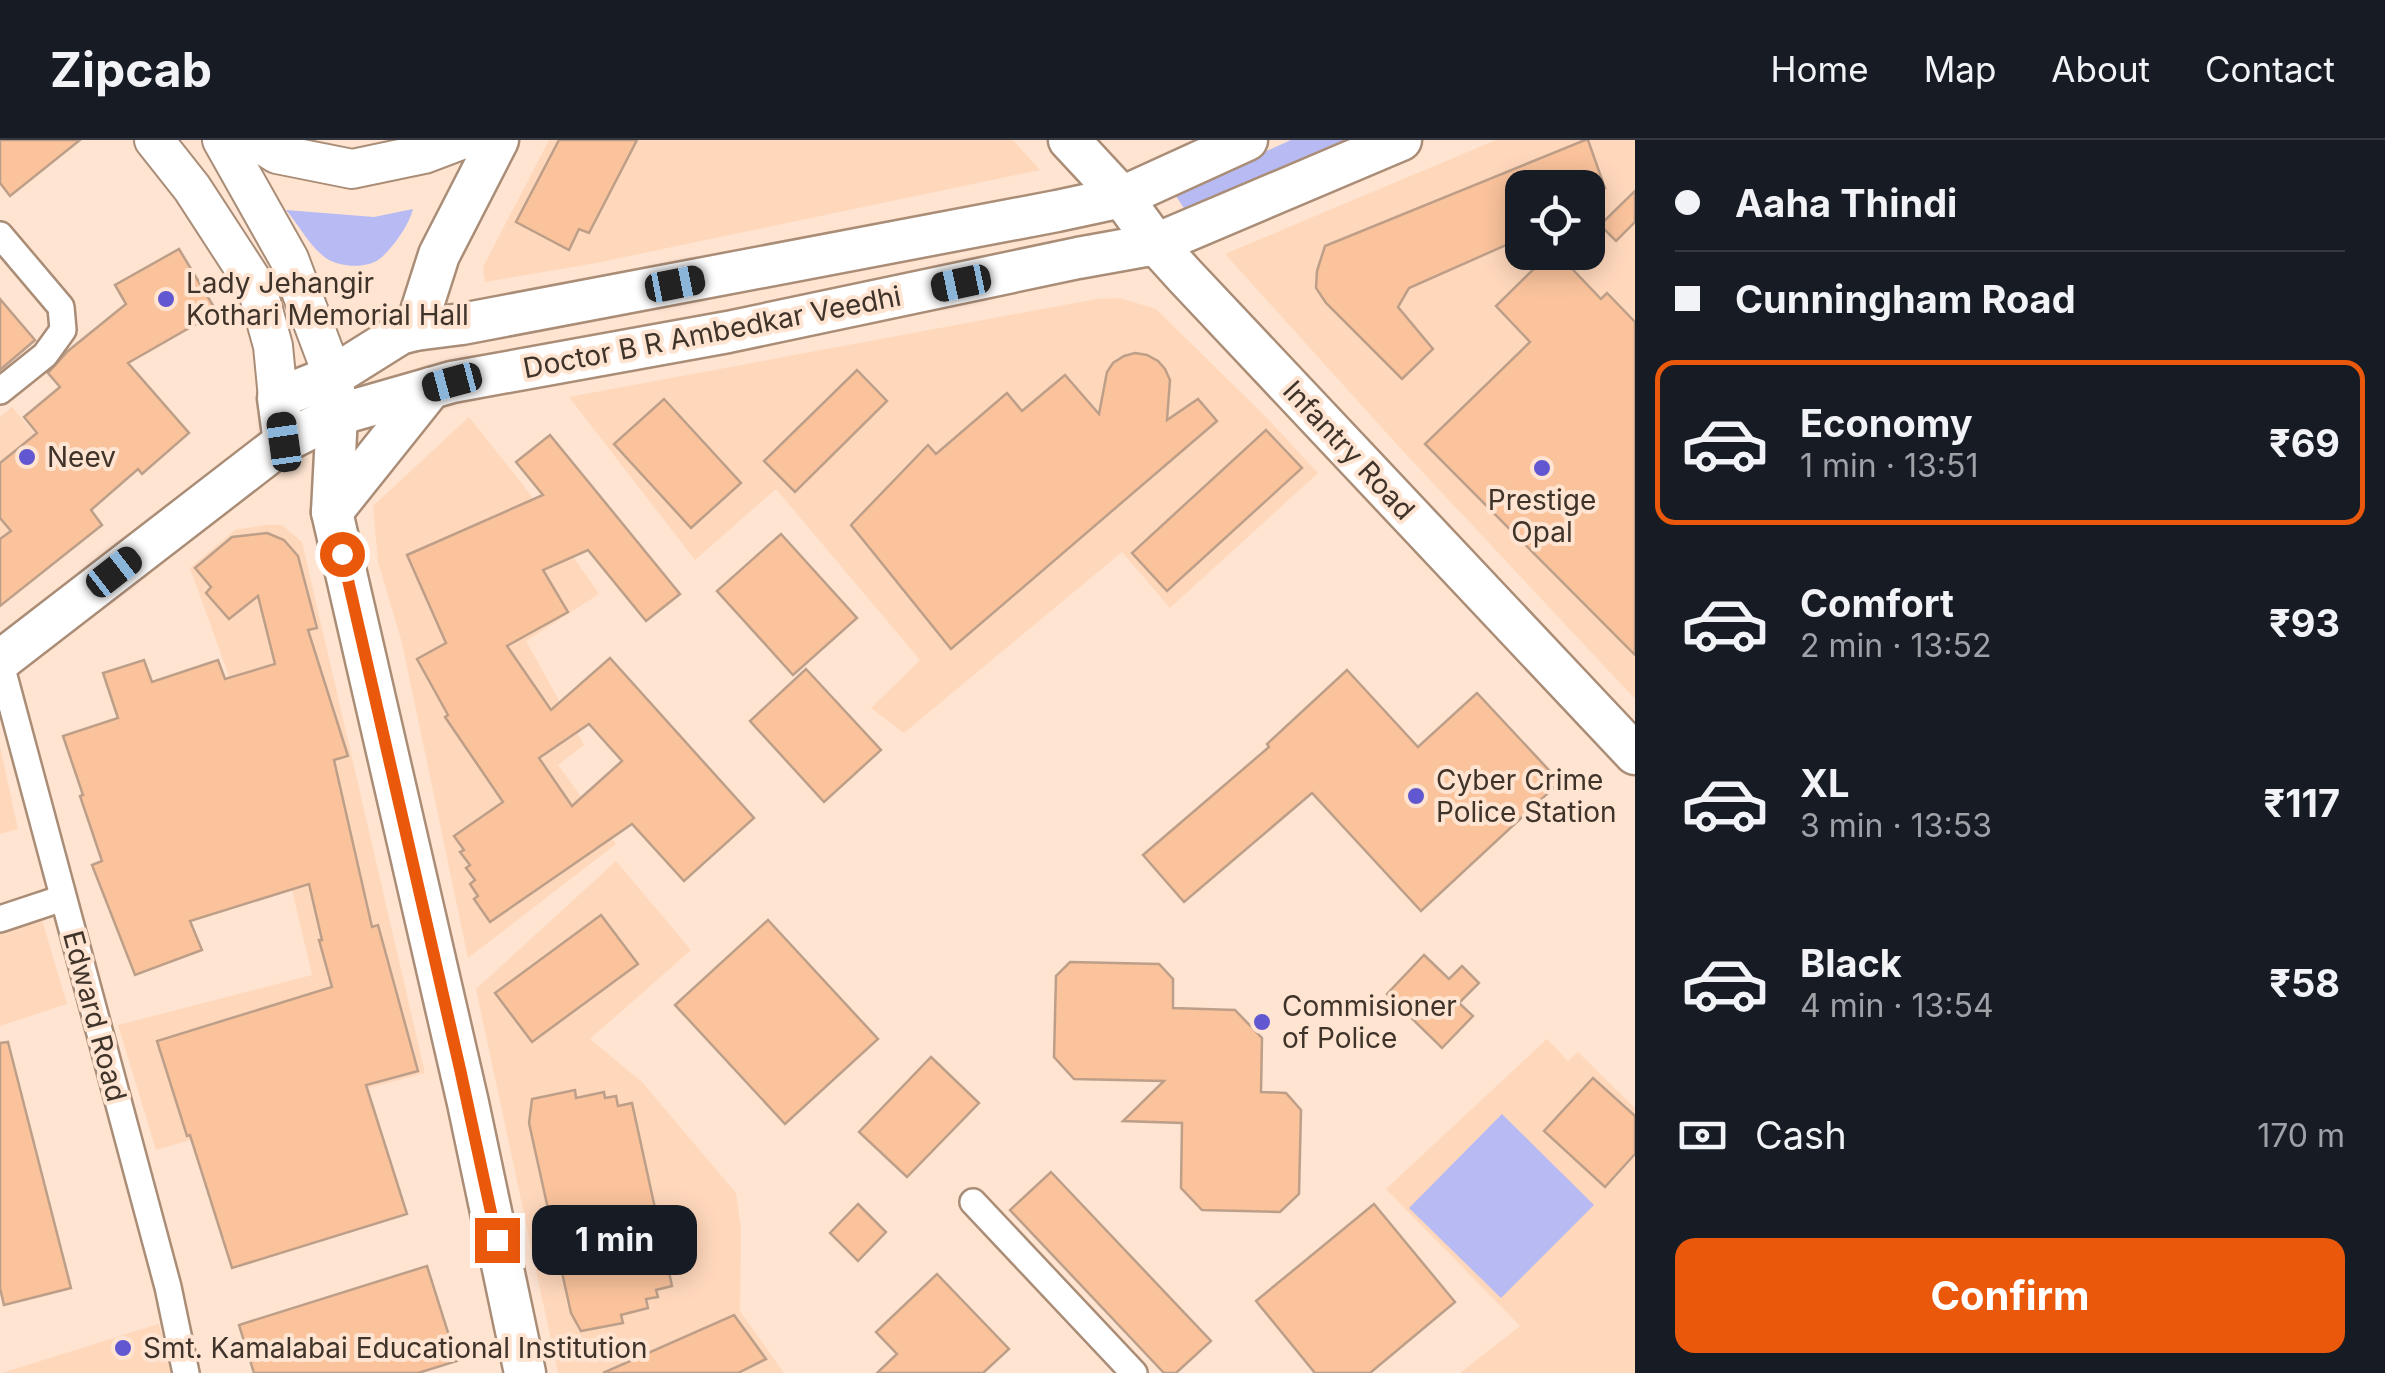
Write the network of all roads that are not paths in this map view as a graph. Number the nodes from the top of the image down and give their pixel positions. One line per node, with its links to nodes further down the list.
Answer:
1 (154, 140): 16 (street)
2 (222, 140): 15 (street)
3 (255, 140): 4 (street)
4 (461, 140)
5 (498, 140): 12 (main road)
6 (1069, 140): 9 (main road, Infantry Road)
7 (1247, 140): 9 (main road, Doctor B R Ambedkar Veedhi)
8 (1401, 140): 11 (main road, Doctor B R Ambedkar Veedhi)
9 (1122, 196): 11 (main road, Infantry Road); 12 (main road, Doctor B R Ambedkar Veedhi)
10 (0, 235): 14 (street)
11 (1156, 244): 13 (main road, Doctor B R Ambedkar Veedhi); 20 (main road, Infantry Road)
12 (415, 330): 13 (main road); 15 (main road, Doctor B R Ambedkar Veedhi)
13 (431, 388): 15 (main road, Doctor B R Ambedkar Veedhi); 18 (main road)
14 (0, 392)
15 (335, 396): 16 (main road, Doctor B R Ambedkar Veedhi); 17 (main road, Doctor B R Ambedkar Veedhi); 18 (main road)
16 (278, 398): 17 (main road)
17 (278, 446): 18 (main road); 19 (main road, Doctor B R Ambedkar Veedhi)
18 (332, 512): 25 (main road)
19 (0, 661): 21 (street, Edward Road)
20 (1635, 754)
21 (64, 898): 22 (street); 24 (street, Edward Road)
22 (0, 919)
23 (973, 1202): 26 (street)
24 (186, 1373)
25 (526, 1373)
26 (1134, 1373)

